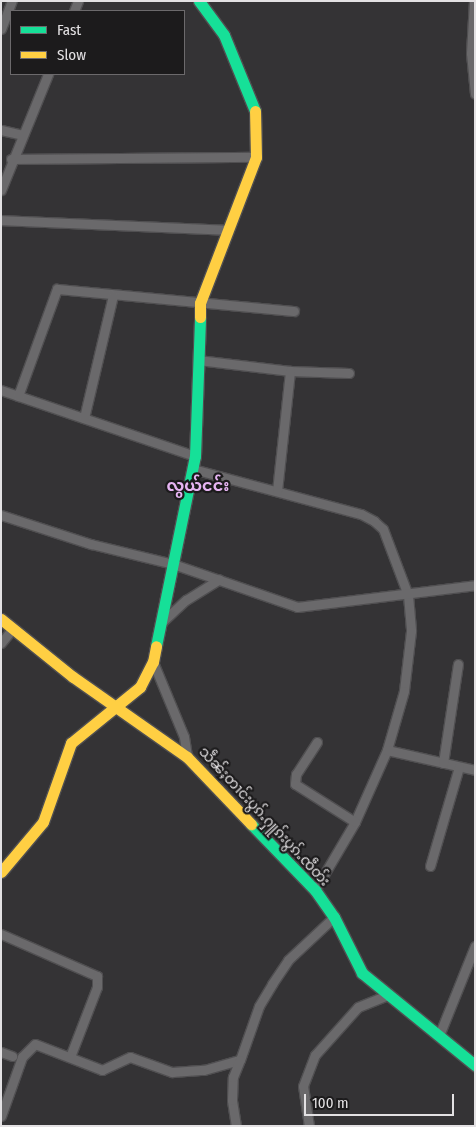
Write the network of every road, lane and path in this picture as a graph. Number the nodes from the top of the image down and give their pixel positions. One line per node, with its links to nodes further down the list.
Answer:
1 (12, 1): 4 (street)
2 (199, 1): 9 (street)
3 (474, 1): 6 (street)
4 (1, 28)
5 (48, 75): 8 (street)
6 (475, 94)
7 (1, 130): 8 (street)
8 (22, 135): 10 (street)
9 (256, 157): 10 (street); 13 (street)
10 (11, 159): 11 (street)
11 (1, 190)
12 (1, 220): 13 (street)
13 (227, 230): 15 (street)
14 (113, 295): 15 (street); 21 (street); 22 (street)
15 (200, 303): 16 (street); 17 (street)
16 (294, 311)
17 (198, 360): 18 (street); 23 (street)
18 (290, 371): 19 (street); 25 (street)
19 (349, 373)
20 (1, 390): 21 (street)
21 (18, 396): 22 (street)
22 (84, 418): 23 (street)
23 (195, 456): 24 (street)
24 (193, 469): 25 (street); 27 (street)
25 (277, 491): 30 (street)
26 (1, 516): 27 (street)
27 (173, 564): 28 (street); 32 (street)
28 (219, 579): 30 (street); 32 (street)
29 (475, 585): 30 (street)
30 (408, 595): 39 (street)
31 (1, 619): 33 (street, သဵၼ်ႈတၢင်းပွၵ်ႉႁူၵ်းပွၵ်ႉၸဵတ်း)
32 (161, 623): 35 (street)
33 (13, 628): 34 (street); 37 (street, သဵၼ်ႈတၢင်းပွၵ်ႉႁူၵ်းပွၵ်ႉၸဵတ်း)
34 (1, 643)
35 (153, 662): 37 (street); 40 (street)
36 (458, 664): 41 (street)
37 (114, 707): 40 (street, သဵၼ်ႈတၢင်းပွၵ်ႉႁူၵ်းပွၵ်ႉၸဵတ်း); 46 (street)
38 (317, 742): 44 (street)
39 (387, 750): 41 (street); 44 (street)
40 (187, 757): 47 (street, သဵၼ်ႈတၢင်းပွၵ်ႉႁူၵ်းပွၵ်ႉၸဵတ်း)
41 (442, 763): 42 (street)
42 (460, 767): 43 (street); 45 (street)
43 (475, 770)
44 (355, 822): 47 (street)
45 (430, 866)
46 (1, 872)
47 (315, 890): 48 (street, သဵၼ်ႈတၢင်းပွၵ်ႉႁူၵ်းပွၵ်ႉၸဵတ်း)
48 (334, 917): 51 (street, သဵၼ်ႈတၢင်းပွၵ်ႉႁူၵ်းပွၵ်ႉၸဵတ်း); 56 (street)
49 (1, 934): 55 (street)
50 (475, 946): 52 (street)
51 (388, 994): 52 (street, သဵၼ်ႈတၢင်းပွၵ်ႉႁူၵ်းပွၵ်ႉၸဵတ်း); 60 (street)
52 (440, 1033): 57 (street, သဵၼ်ႈတၢင်းပွၵ်ႉႁူၵ်းပွၵ်ႉၸဵတ်း)
53 (1, 1052): 54 (street)
54 (12, 1056)
55 (70, 1057): 56 (street); 58 (street)
56 (240, 1060): 59 (street)
57 (475, 1065)
58 (1, 1116)
59 (236, 1126)
60 (309, 1126)

